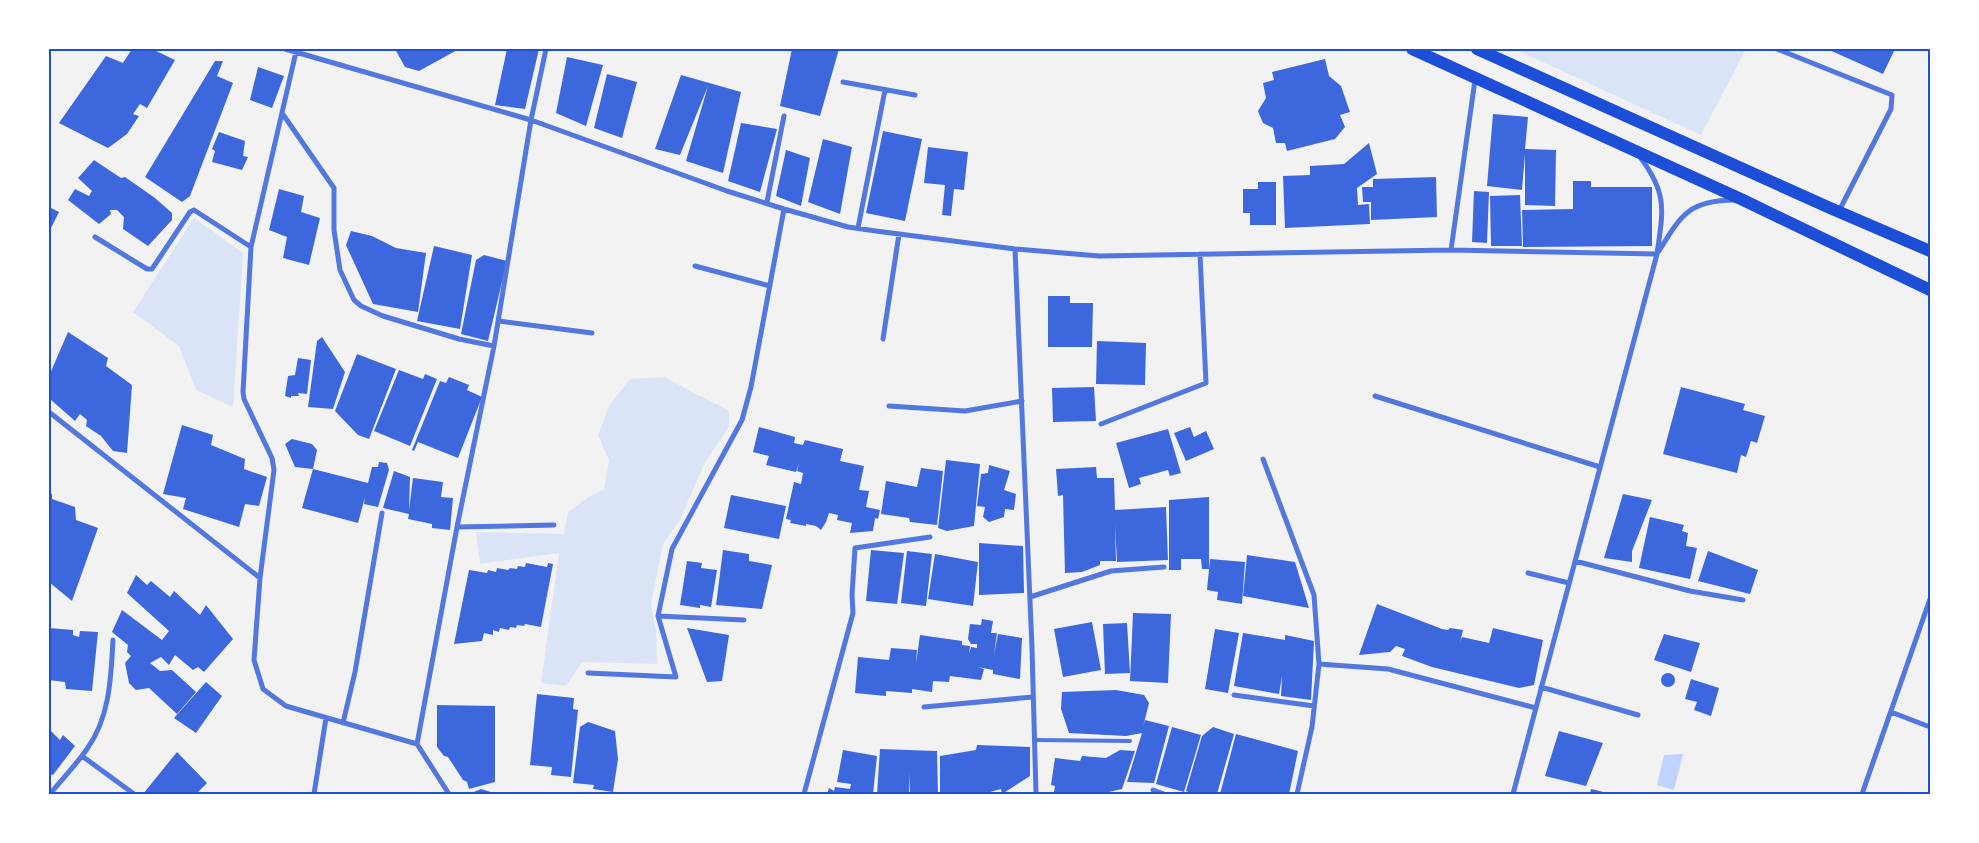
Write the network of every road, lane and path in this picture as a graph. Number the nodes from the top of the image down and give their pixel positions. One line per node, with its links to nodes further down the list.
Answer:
1 (285, 49): 6 (street)
2 (546, 49): 13 (street)
3 (1412, 49): 7 (main road)
4 (1477, 49): 18 (main road)
5 (1777, 49): 18 (street)
6 (296, 52): 11 (street); 13 (street)
7 (1475, 76): 14 (main road); 24 (street)
8 (843, 82): 9 (street)
9 (884, 90): 10 (street); 19 (street)
10 (915, 95)
11 (282, 113): 22 (street); 34 (street)
12 (784, 116): 16 (street)
13 (531, 120): 16 (street); 31 (street)
14 (1635, 151): 15 (main road); 27 (street)
15 (1743, 200): 27 (street); 30 (main road)
16 (767, 202): 17 (street)
17 (784, 209): 19 (street); 29 (street)
18 (1839, 212): 25 (main road)
19 (858, 228): 20 (street)
20 (899, 234): 23 (street); 33 (street)
21 (95, 237): 22 (street)
22 (251, 247): 49 (street)
23 (1015, 249): 26 (street); 36 (street)
24 (1451, 250): 26 (street); 27 (street)
25 (1930, 251)
26 (1200, 254): 39 (street)
27 (1657, 254): 41 (street)
28 (695, 266): 29 (street)
29 (770, 286): 54 (street)
30 (1930, 290)
31 (499, 321): 32 (street); 34 (street)
32 (592, 333)
33 (883, 339)
34 (494, 346): 44 (street)
35 (1375, 396): 41 (street)
36 (1022, 401): 37 (street); 51 (street)
37 (889, 406)
38 (49, 412): 49 (street)
39 (1101, 424)
40 (1263, 459): 57 (street)
41 (1600, 467): 46 (street)
42 (382, 513): 68 (street)
43 (554, 525): 44 (street)
44 (457, 527): 72 (street)
45 (930, 537): 79 (street)
46 (1575, 561): 50 (street); 53 (street)
47 (1164, 566): 51 (street)
48 (1528, 573): 50 (street)
49 (260, 578): 67 (street)
50 (1569, 582): 59 (street)
51 (1030, 597): 61 (street)
52 (1930, 599): 65 (street)
53 (1743, 600)
54 (658, 616): 55 (street); 58 (street)
55 (744, 620)
56 (113, 640): 73 (street)
57 (1319, 664): 62 (street); 64 (street)
58 (588, 673)
59 (1542, 687): 64 (street); 66 (street)
60 (1234, 695): 62 (street)
61 (1033, 697): 63 (street); 70 (street)
62 (1314, 706): 82 (street)
63 (924, 707)
64 (1536, 708): 83 (street)
65 (1891, 712): 69 (street); 84 (street)
66 (1638, 715)
67 (326, 718): 68 (street); 77 (street)
68 (343, 723): 72 (street)
69 (1930, 727)
70 (1034, 740): 71 (lane); 80 (street)
71 (1130, 741)
72 (417, 744): 78 (street)
73 (82, 756): 75 (street); 76 (street)
74 (1153, 790): 81 (street)
75 (50, 793)
76 (134, 794)
77 (314, 794)
78 (449, 794)
79 (804, 794)
80 (1036, 794)
81 (1164, 794)
82 (1297, 794)
83 (1512, 794)
84 (1862, 794)

